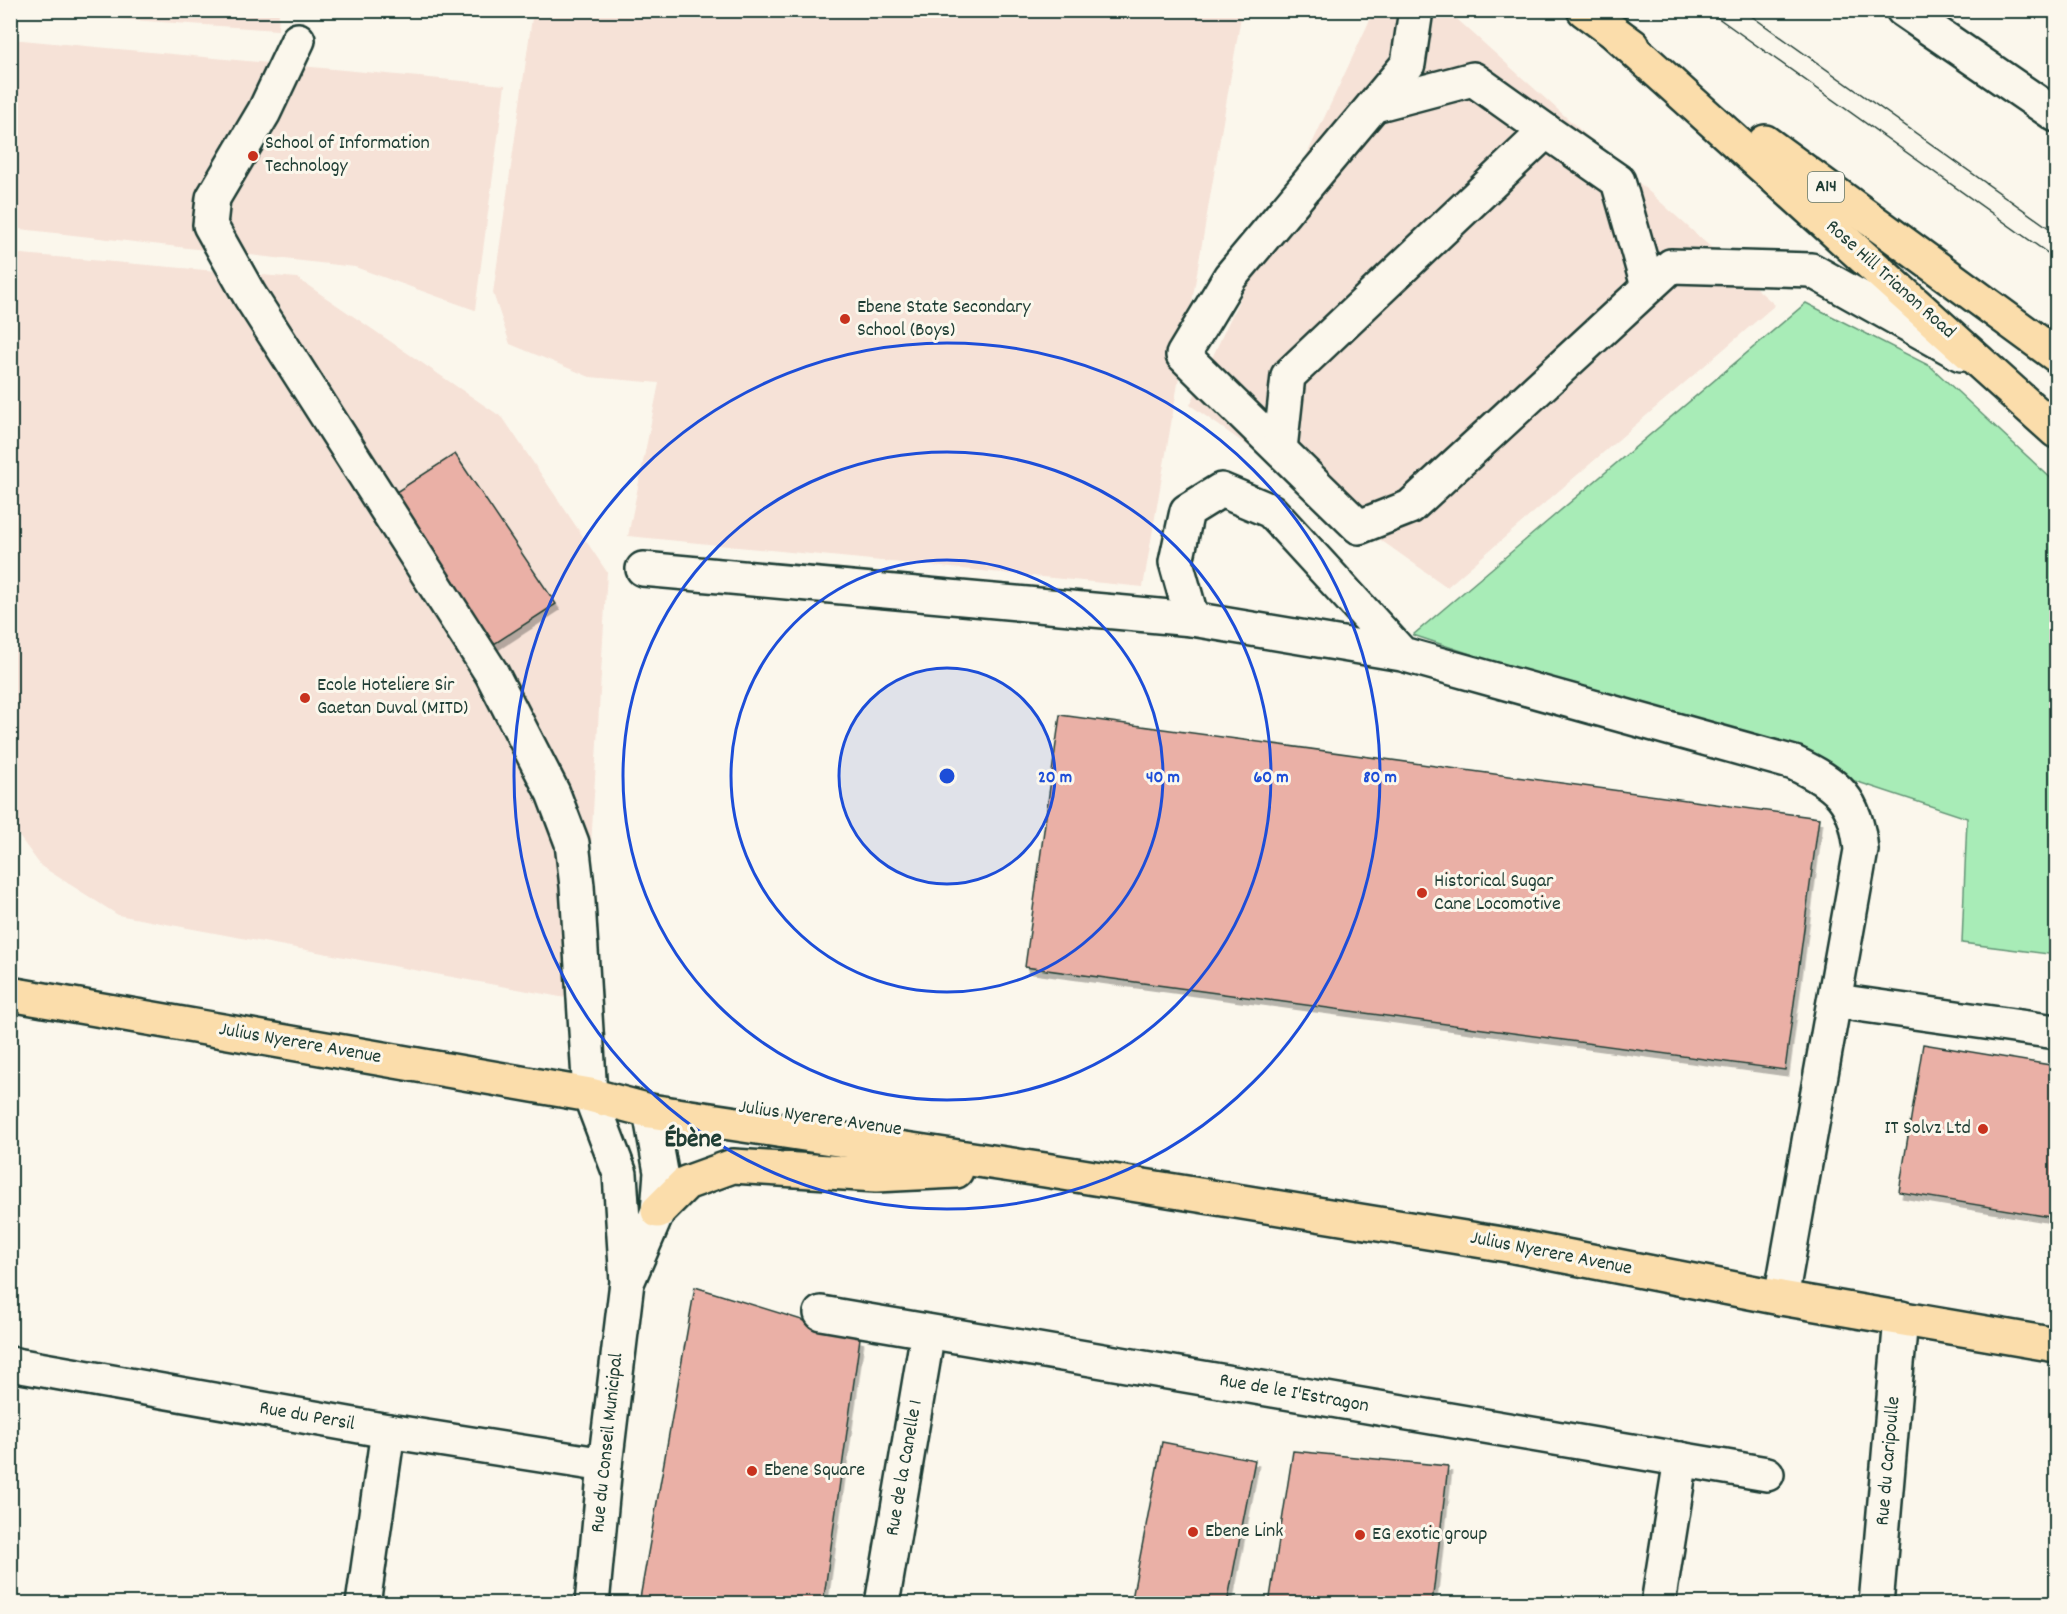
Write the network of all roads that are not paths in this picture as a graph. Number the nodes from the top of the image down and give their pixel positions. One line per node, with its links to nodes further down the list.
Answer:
1 (1416, 10): 6 (street)
2 (1584, 10): 4 (main road, Rose Hill Trianon Road / A14)
3 (1903, 10): 7 (street)
4 (1616, 34): 10 (main road, Rose Hill Trianon Road / A14); 11 (main road, Rose Hill Trianon Road)
5 (298, 40): 20 (street)
6 (1375, 105): 8 (street); 13 (street)
7 (2056, 115)
8 (1546, 131): 9 (street); 13 (street)
9 (1648, 286): 11 (street); 13 (street)
10 (2050, 351)
11 (1994, 373): 12 (main road, Rose Hill Trianon Road)
12 (2056, 431)
13 (1280, 450)
14 (643, 568): 15 (street)
15 (1192, 619): 16 (street); 16 (street)
16 (1402, 654): 18 (street)
17 (10, 994): 20 (main road, Julius Nyerere Avenue)
18 (1836, 1001): 19 (street); 25 (street)
19 (2056, 1032)
20 (590, 1095): 21 (main road, Julius Nyerere Avenue); 22 (main road, Julius Nyerere Avenue); 24 (street)
21 (650, 1111): 22 (main road, Julius Nyerere Avenue); 23 (street)
22 (1034, 1168): 23 (main road); 25 (main road, Julius Nyerere Avenue)
23 (658, 1211): 24 (street)
24 (627, 1282): 33 (street, Rue du Conseil Municipal)
25 (1781, 1298): 27 (main road, Julius Nyerere Avenue)
26 (821, 1313): 28 (street, Rue de le I'Estragon)
27 (1901, 1318): 29 (main road, Julius Nyerere Avenue); 39 (street, Rue du Caripoulle)
28 (928, 1332): 32 (street, Rue de le I'Estragon); 37 (street, Rue de la Canelle 1)
29 (2056, 1345)
30 (10, 1364): 31 (street, Rue du Persil)
31 (388, 1431): 33 (street, Rue du Persil); 35 (street)
32 (1681, 1459): 34 (street, Rue de le I'Estragon); 38 (street)
33 (604, 1465): 36 (street, Rue du Conseil Municipal)
34 (1767, 1474)
35 (363, 1604)
36 (592, 1604)
37 (882, 1604)
38 (1658, 1604)
39 (1876, 1604)

